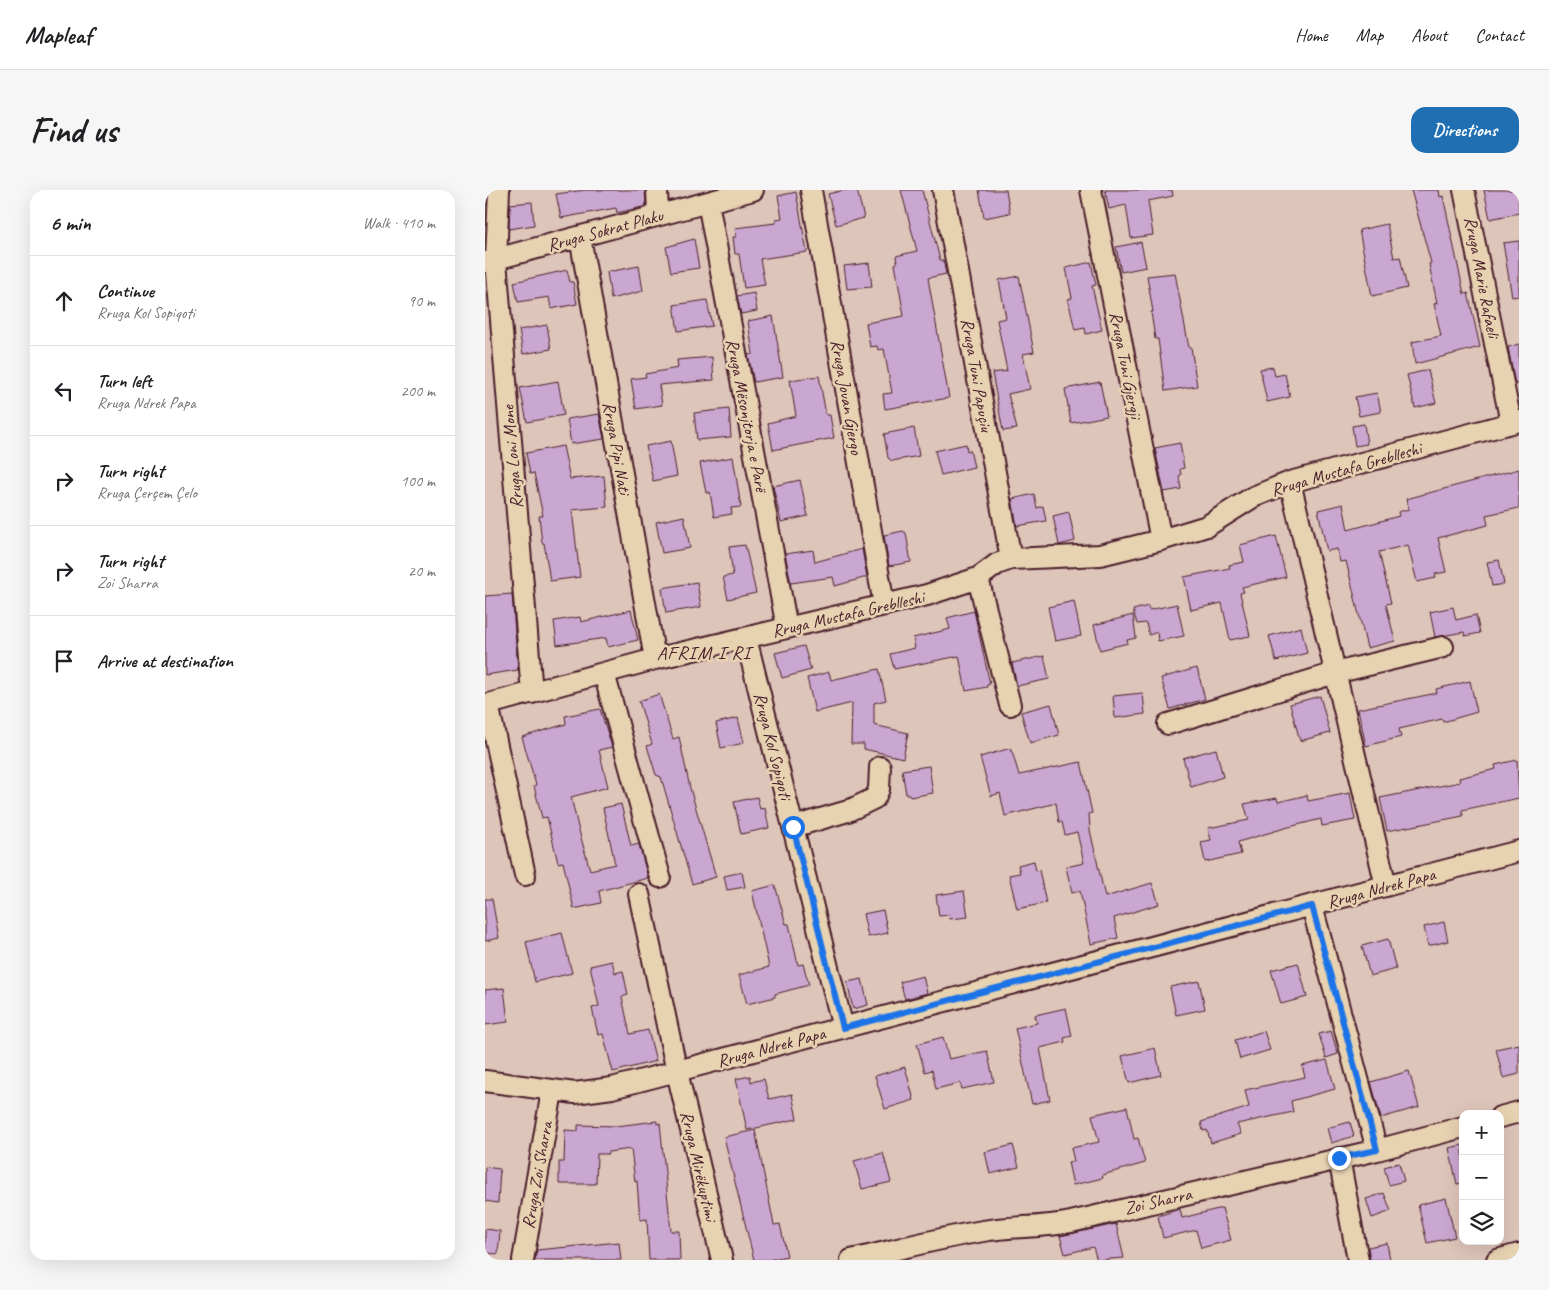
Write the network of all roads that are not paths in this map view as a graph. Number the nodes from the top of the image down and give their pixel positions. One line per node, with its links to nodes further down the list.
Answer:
1 (499, 190): 11 (street, Rruga Loni Mone)
2 (657, 190): 9 (street)
3 (753, 190): 8 (street, Rruga Sokrat Plaku)
4 (811, 190): 17 (street, Rruga Jovan Gjergo)
5 (943, 190): 15 (street, Rruga Tuni Papuçiu)
6 (1091, 190): 14 (street, Rruga Tuni Gjergji)
7 (1465, 190): 12 (street, Rruga Marie Rafaeli)
8 (708, 202): 9 (street, Rruga Sokrat Plaku); 18 (street, Rruga Mësonjtorja e Parë)
9 (658, 215): 10 (street, Rruga Sokrat Plaku)
10 (580, 237): 11 (street, Rruga Sokrat Plaku); 21 (street, Rruga Pipi Nati)
11 (490, 261): 24 (street, Rruga Loni Mone)
12 (1515, 422): 13 (street, Rruga Mustafa Greblleshi)
13 (1290, 482): 14 (street, Rruga Mustafa Greblleshi); 23 (street)
14 (1161, 540): 15 (street, Rruga Mustafa Greblleshi)
15 (1011, 559): 16 (street, Rruga Mustafa Greblleshi)
16 (978, 578): 17 (street, Rruga Mustafa Greblleshi); 26 (street)
17 (884, 605): 18 (street, Rruga Mustafa Greblleshi)
18 (787, 628): 19 (street, Rruga Mustafa Greblleshi)
19 (747, 638): 21 (street, Rruga Mustafa Greblleshi); 29 (street, Rruga Kol Sopiqoti)
20 (1443, 646): 23 (street)
21 (655, 658): 22 (street, Rruga Mustafa Greblleshi)
22 (604, 673): 24 (street, Rruga Mustafa Greblleshi); 32 (street)
23 (1335, 673): 27 (street); 33 (street)
24 (532, 693): 25 (street, Rruga Mustafa Greblleshi)
25 (486, 704): 31 (street)
26 (1009, 705)
27 (1168, 724)
28 (879, 767): 29 (street)
29 (793, 827): 36 (street, Rruga Kol Sopiqoti)
30 (1519, 850): 33 (street, Rruga Ndrek Papa)
31 (525, 875)
32 (660, 877)
33 (1386, 886): 35 (street, Rruga Ndrek Papa)
34 (639, 894): 37 (street, Rruga Mirëkuptimi)
35 (1312, 906): 36 (street, Rruga Ndrek Papa); 43 (street)
36 (843, 1028): 37 (street, Rruga Ndrek Papa)
37 (677, 1072): 39 (street, Rruga Ndrek Papa); 47 (street, Rruga Mirëkuptimi)
38 (485, 1081): 39 (street, Rruga Ndrek Papa)
39 (552, 1091): 46 (street, Rruga Zoi Sharra)
40 (1519, 1112): 41 (street)
41 (1504, 1116)
42 (1459, 1128): 43 (street, Zoi Sharra)
43 (1377, 1150): 44 (street, Zoi Sharra)
44 (1339, 1158): 48 (street, Zoi Sharra); 49 (street)
45 (1519, 1254): 50 (street)
46 (523, 1260)
47 (722, 1260)
48 (851, 1260)
49 (1358, 1260)
50 (1497, 1260)

